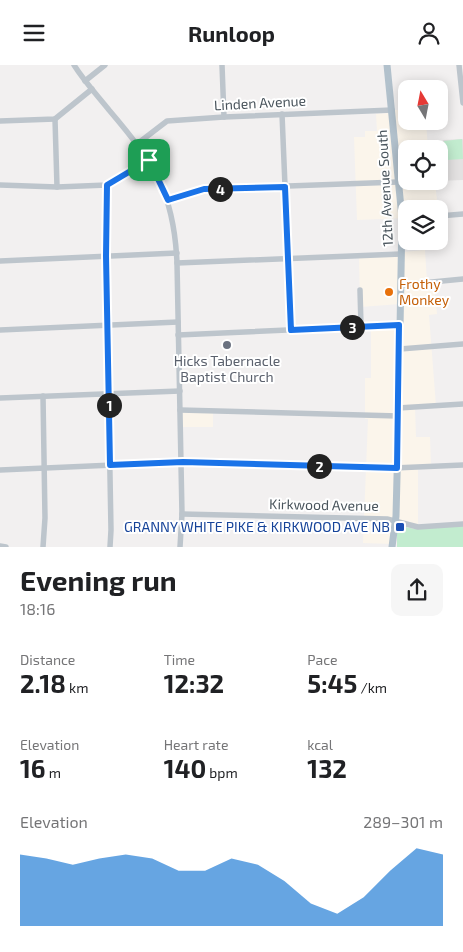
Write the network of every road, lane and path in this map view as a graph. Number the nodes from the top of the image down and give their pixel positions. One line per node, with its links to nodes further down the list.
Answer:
1 (74, 65): 6 (street)
2 (105, 65): 6 (street)
3 (222, 65): 11 (street)
4 (459, 65): 8 (street)
5 (388, 66): 9 (main road, 12th Avenue South)
6 (85, 81): 7 (street)
7 (92, 89): 12 (street); 14 (street)
8 (463, 103)
9 (392, 110): 10 (street, Linden Avenue); 16 (main road, 12th Avenue South)
10 (282, 115): 11 (street, Linden Avenue); 20 (street)
11 (224, 117): 14 (street, Linden Avenue)
12 (55, 119): 13 (street); 19 (street)
13 (0, 121)
14 (137, 144): 15 (street)
15 (149, 160): 18 (street); 21 (street)
16 (398, 182): 20 (street)
17 (0, 185): 19 (street)
18 (107, 185): 19 (street); 27 (street)
19 (57, 187)
20 (285, 187): 21 (street); 28 (street)
21 (168, 200): 25 (street)
22 (463, 214): 23 (street)
23 (448, 215)
24 (401, 250): 26 (main road, 12th Avenue South)
25 (177, 253): 27 (street); 30 (street)
26 (401, 254): 28 (street); 32 (main road, 12th Avenue South)
27 (106, 256): 29 (street); 35 (street)
28 (288, 259): 30 (street); 39 (street)
29 (0, 261)
30 (177, 263): 34 (street)
31 (463, 279): 32 (street)
32 (401, 285): 36 (main road, 12th Avenue South)
33 (360, 290): 37 (street)
34 (178, 322): 35 (street); 40 (street)
35 (108, 325): 38 (street); 44 (street)
36 (399, 325): 37 (street); 42 (main road, 12th Avenue South)
37 (361, 326): 39 (street)
38 (0, 330)
39 (291, 330): 40 (street)
40 (178, 335): 43 (street)
41 (463, 344): 42 (street)
42 (400, 349): 48 (main road, 12th Avenue South)
43 (180, 391): 44 (street); 49 (street)
44 (109, 393): 45 (street); 52 (street)
45 (43, 396): 46 (street); 54 (street)
46 (0, 398)
47 (463, 404): 48 (street)
48 (398, 408): 50 (main road, 12th Avenue South)
49 (180, 410): 50 (street); 51 (street)
50 (398, 416): 55 (main road, 12th Avenue South)
51 (182, 462): 52 (street); 55 (street); 57 (street)
52 (110, 465): 54 (street); 63 (street)
53 (463, 465): 55 (street)
54 (44, 467): 56 (street); 62 (street)
55 (397, 468): 58 (main road, 12th Avenue South)
56 (0, 470)
57 (182, 513): 58 (street, Kirkwood Avenue); 64 (street)
58 (395, 520): 59 (street, Kirkwood Avenue); 65 (main road, 12th Avenue South)
59 (463, 525)
60 (0, 546): 61 (street)
61 (6, 547)
62 (43, 547)
63 (110, 547)
64 (180, 547)
65 (392, 547)

